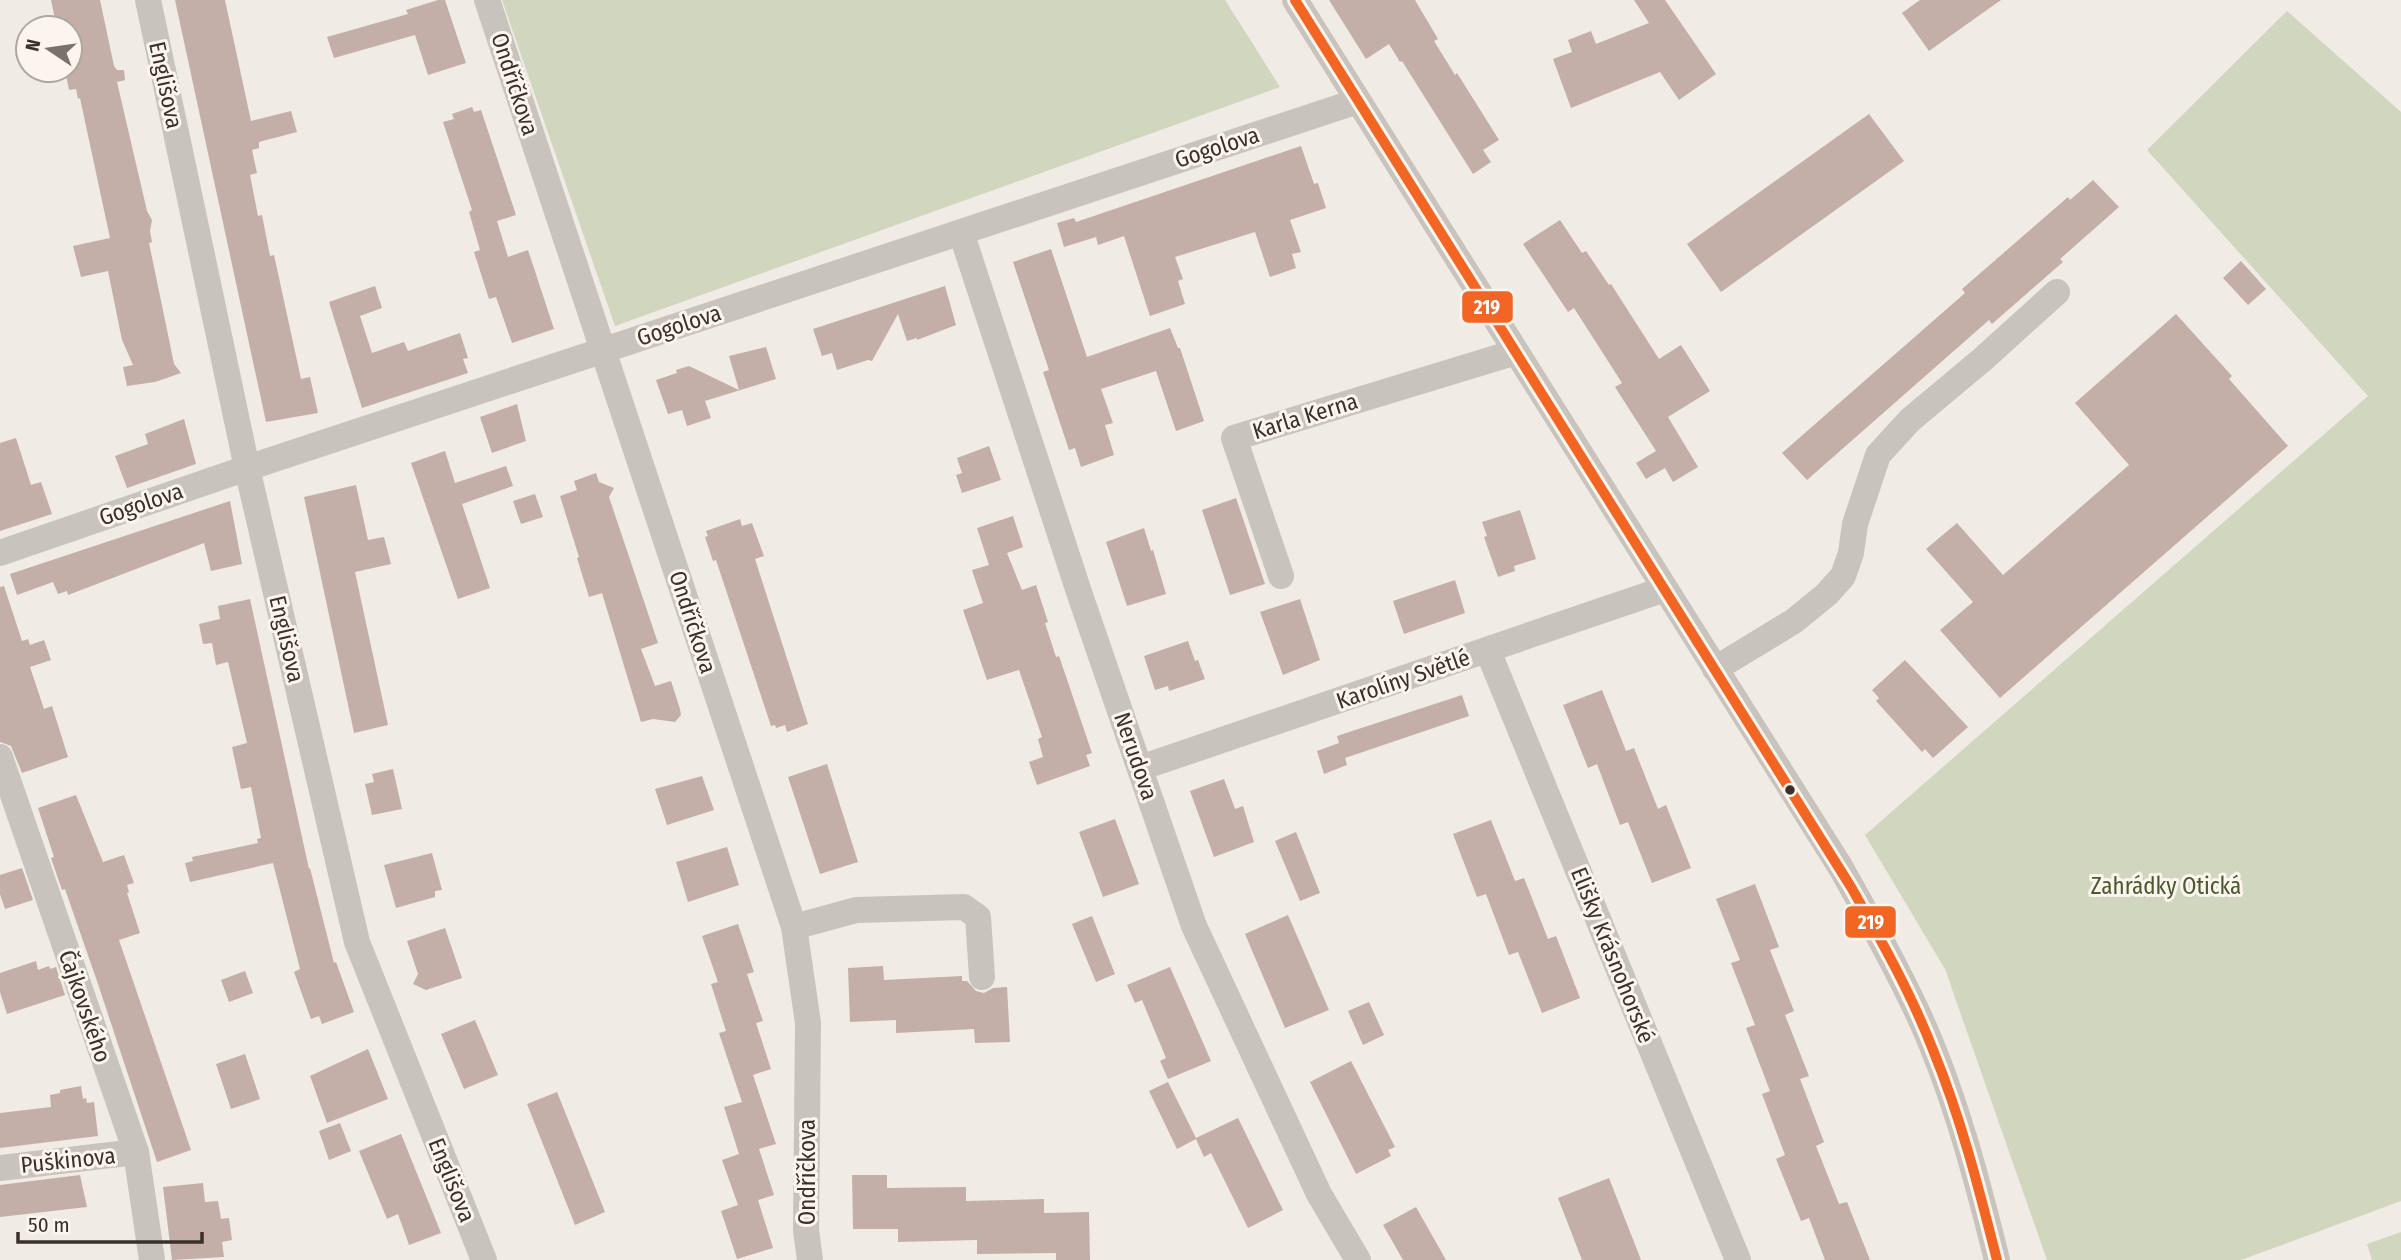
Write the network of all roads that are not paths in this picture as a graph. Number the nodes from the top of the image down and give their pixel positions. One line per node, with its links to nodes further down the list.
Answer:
1 (148, 0): 9 (street, Englišova)
2 (487, 0): 7 (street, Ondříčkova)
3 (1295, 0): 4 (street)
4 (1358, 101): 5 (street, Gogolova); 8 (street)
5 (961, 232): 7 (street, Gogolova); 16 (street, Nerudova)
6 (2057, 292): 14 (street)
7 (603, 350): 9 (street, Gogolova); 18 (street, Ondříčkova)
8 (1516, 352): 11 (street, Karla Kerna); 12 (street)
9 (247, 468): 10 (street, Gogolova); 23 (street, Englišova)
10 (0, 553)
11 (1281, 576)
12 (1665, 589): 13 (street, Karolíny Světlé); 14 (street)
13 (1488, 651): 16 (street, Karolíny Světlé); 26 (street, Elišky Krásnohorské)
14 (1715, 668): 27 (street)
15 (0, 757): 17 (street, Čajkovského)
16 (1140, 768): 25 (street, Nerudova)
17 (11, 826): 20 (street, Čajkovského)
18 (794, 927): 19 (street); 24 (street, Ondříčkova)
19 (982, 977)
20 (136, 1152): 21 (street, Puškinova); 22 (street, Čajkovského)
21 (0, 1168)
22 (152, 1260)
23 (484, 1260)
24 (810, 1260)
25 (1358, 1260)
26 (1738, 1260)
27 (1997, 1260)

